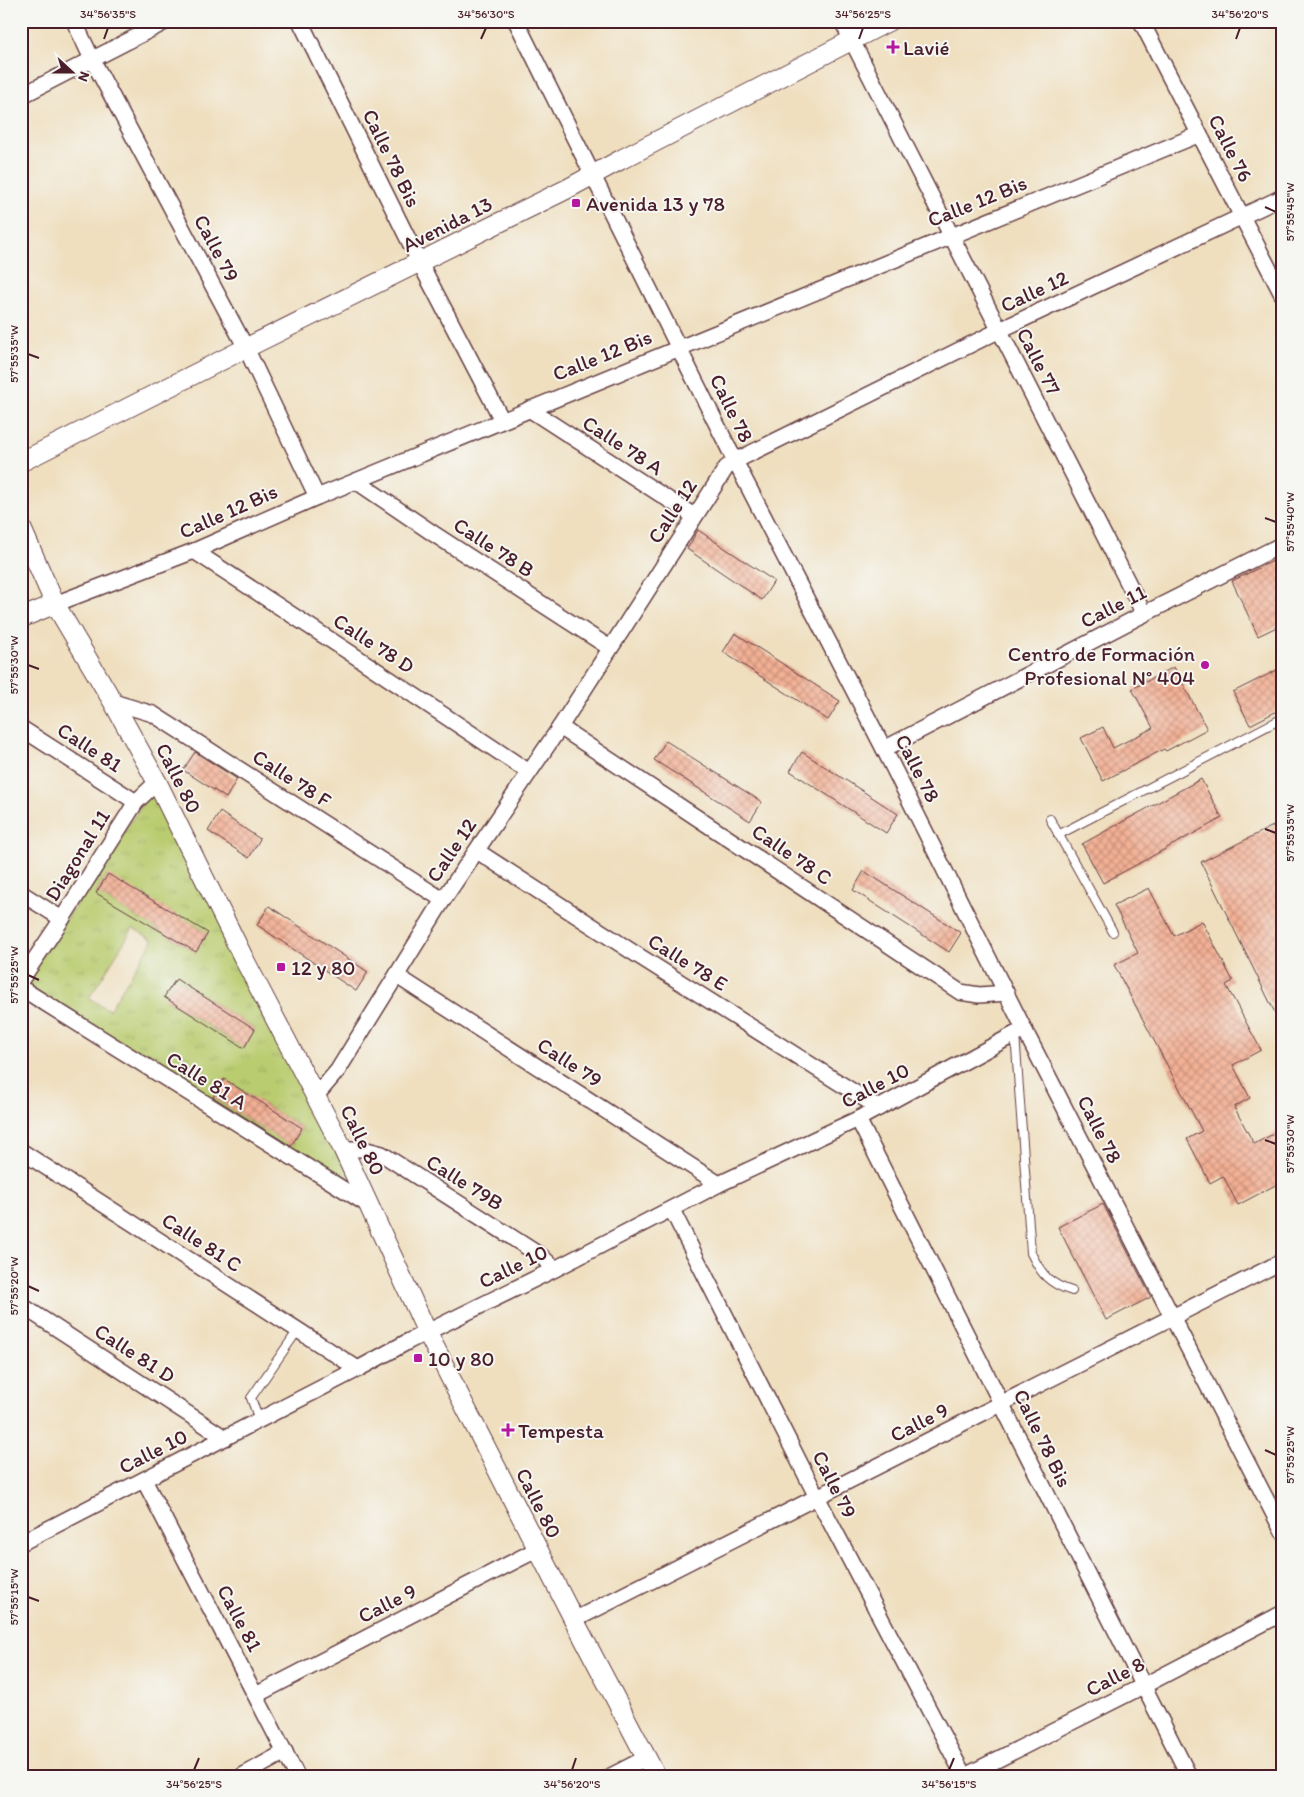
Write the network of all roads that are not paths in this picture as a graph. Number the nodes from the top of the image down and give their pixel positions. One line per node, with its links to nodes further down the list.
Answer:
1 (74, 21): 9 (street, Calle 79)
2 (167, 21): 9 (street)
3 (300, 21): 16 (street, Calle 78 Bis)
4 (516, 21): 12 (street, Calle 78)
5 (842, 21): 8 (street, Calle 77)
6 (889, 21): 8 (street, Avenida 13)
7 (1141, 21): 11 (street, Calle 76)
8 (852, 40): 12 (street, Avenida 13); 15 (street, Calle 77)
9 (92, 60): 10 (street); 19 (street, Calle 79)
10 (21, 96)
11 (1200, 134): 14 (street, Calle 76); 15 (street, Calle 12 Bis)
12 (594, 175): 16 (street, Avenida 13); 20 (street, Calle 78)
13 (1283, 197): 14 (street, Calle 12)
14 (1243, 217): 17 (street, Calle 76); 18 (street, Calle 12)
15 (952, 236): 18 (street, Calle 77); 20 (street, Calle 12 Bis)
16 (420, 263): 19 (street, Avenida 13); 22 (street, Calle 78 Bis)
17 (1283, 296)
18 (1000, 330): 23 (street, Calle 12); 32 (street, Calle 77)
19 (246, 348): 24 (street, Avenida 13); 26 (street, Calle 79)
20 (679, 348): 21 (street, Calle 12 Bis); 23 (street, Calle 78)
21 (529, 409): 22 (street, Calle 12 Bis); 27 (street, Calle 78 A)
22 (502, 420): 25 (street, Calle 12 Bis)
23 (735, 461): 27 (street, Calle 12); 39 (street, Calle 78)
24 (21, 462)
25 (356, 480): 26 (street, Calle 12 Bis); 34 (street, Calle 78 B)
26 (317, 496): 30 (street, Calle 12 Bis)
27 (694, 516): 34 (street, Calle 12)
28 (21, 527): 31 (street, Calle 80)
29 (1283, 544): 32 (street, Calle 11)
30 (194, 551): 31 (street, Calle 12 Bis); 40 (street, Calle 78 D)
31 (55, 604): 33 (street, Calle 12 Bis); 35 (street, Calle 80)
32 (1144, 614): 39 (street, Calle 11)
33 (21, 618)
34 (610, 648): 37 (street, Calle 12)
35 (113, 702): 41 (street, Calle 80); 47 (street, Calle 78 F)
36 (1283, 718): 44 (lane)
37 (560, 727): 40 (street, Calle 12); 53 (street, Calle 78 C)
38 (21, 728): 42 (street, Calle 81)
39 (884, 749): 53 (street, Calle 78)
40 (529, 772): 45 (street, Calle 12)
41 (157, 782): 42 (street, Diagonal 11); 55 (street, Calle 80)
42 (136, 802): 48 (street, Diagonal 11)
43 (1050, 819): 44 (lane)
44 (1058, 834): 49 (lane)
45 (477, 851): 47 (street, Calle 12); 56 (street, Calle 78 E)
46 (21, 893): 48 (street)
47 (443, 900): 50 (street, Calle 12)
48 (62, 919): 51 (street, Diagonal 11)
49 (1113, 932)
50 (396, 976): 55 (street, Calle 12); 60 (street, Calle 79)
51 (21, 980)
52 (21, 988): 61 (street, Calle 81 A)
53 (1007, 992): 54 (street, Calle 78)
54 (1020, 1032): 56 (street, Calle 10); 65 (lane); 67 (street, Calle 78)
55 (316, 1096): 58 (street, Calle 80)
56 (879, 1108): 57 (street, Calle 10)
57 (858, 1119): 60 (street, Calle 10); 71 (street, Calle 78 Bis)
58 (344, 1150): 61 (street, Calle 80); 64 (street, Calle 79B)
59 (21, 1151): 68 (street, Calle 81 C)
60 (720, 1184): 62 (street, Calle 10)
61 (370, 1206): 69 (street, Calle 80)
62 (672, 1210): 64 (street, Calle 10); 75 (street, Calle 79)
63 (1283, 1261): 67 (street, Calle 9)
64 (555, 1269): 69 (street, Calle 10)
65 (1072, 1291)
66 (21, 1305): 73 (street, Calle 81 D)
67 (1172, 1317): 71 (street, Calle 9); 76 (street, Calle 78)
68 (298, 1330): 70 (street, Calle 81 C); 72 (lane)
69 (427, 1332): 70 (street, Calle 10); 78 (street, Calle 80)
70 (358, 1369): 72 (street, Calle 10)
71 (1002, 1403): 75 (street, Calle 9); 81 (street, Calle 78 Bis)
72 (259, 1420): 73 (street, Calle 10)
73 (226, 1438): 74 (street, Calle 10)
74 (144, 1480): 77 (street, Calle 10); 82 (street, Calle 81)
75 (817, 1497): 80 (street, Calle 9); 89 (street, Calle 79)
76 (1283, 1532)
77 (21, 1543)
78 (538, 1549): 80 (street, Calle 80); 82 (street, Calle 9)
79 (1283, 1613): 81 (street, Calle 8)
80 (574, 1620): 84 (street, Calle 80)
81 (1143, 1686): 89 (street, Calle 8); 90 (street, Calle 78 Bis)
82 (256, 1695): 83 (street, Calle 81)
83 (285, 1752): 85 (street); 86 (street, Calle 81)
84 (646, 1758): 87 (street); 88 (street, Calle 80)
85 (242, 1776)
86 (297, 1776)
87 (611, 1776)
88 (656, 1776)
89 (964, 1776)
90 (1189, 1776)

